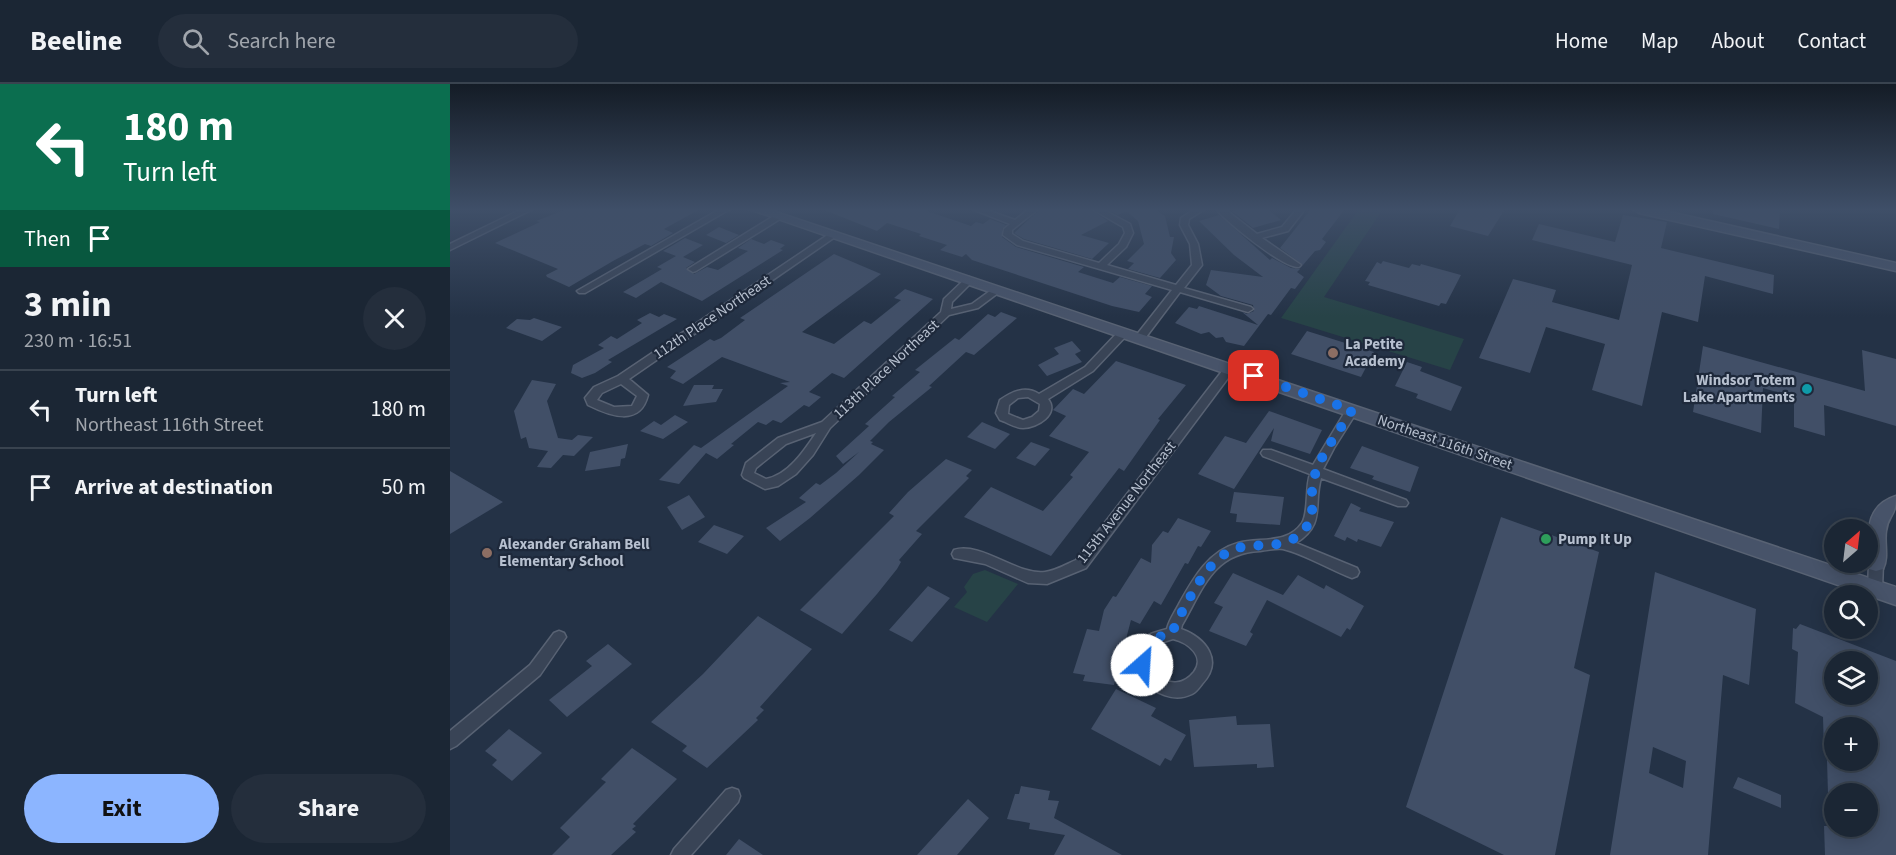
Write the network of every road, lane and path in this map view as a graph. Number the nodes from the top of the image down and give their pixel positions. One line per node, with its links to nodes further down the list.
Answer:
1 (663, 245): 17 (street)
2 (729, 245): 13 (street)
3 (817, 245): 23 (street, 112th Place Northeast)
4 (862, 245): 14 (street, Northeast 116th Street)
5 (1027, 245): 11 (street)
6 (1123, 245): 11 (street)
7 (1194, 245): 15 (street)
8 (1266, 245): 10 (street)
9 (1798, 245): 12 (street)
10 (1296, 265)
11 (1100, 267): 15 (street)
12 (1896, 267)
13 (693, 269)
14 (969, 280): 16 (street, Northeast 116th Street); 19 (street, 113th Place Northeast)
15 (1181, 289): 18 (street); 21 (street)
16 (996, 290): 19 (street, 113th Place Northeast); 20 (street, Northeast 116th Street)
17 (582, 291)
18 (1248, 309)
19 (946, 313): 26 (street, 113th Place Northeast)
20 (1123, 333): 21 (street, Northeast 116th Street); 24 (street)
21 (1139, 339): 22 (street, Northeast 116th Street)
22 (1230, 368): 25 (street, Northeast 116th Street); 33 (street, 115th Avenue Northeast)
23 (622, 379): 23 (street, 112th Place Northeast)
24 (1042, 398)
25 (1352, 410): 28 (street); 35 (street, Northeast 116th Street)
26 (826, 425): 26 (street, 113th Place Northeast)
27 (1267, 453): 28 (street)
28 (1316, 472): 29 (street); 32 (street)
29 (1402, 503)
30 (1896, 503): 31 (street)
31 (1878, 520)
32 (1284, 544): 34 (street); 38 (street)
33 (959, 554)
34 (1352, 572)
35 (1863, 585)
36 (1878, 590): 37 (street, Northeast 116th Street)
37 (1896, 597)
38 (1173, 633): 38 (street)
39 (559, 637): 40 (street)
40 (450, 741)
41 (732, 796): 42 (street)
42 (680, 855)

